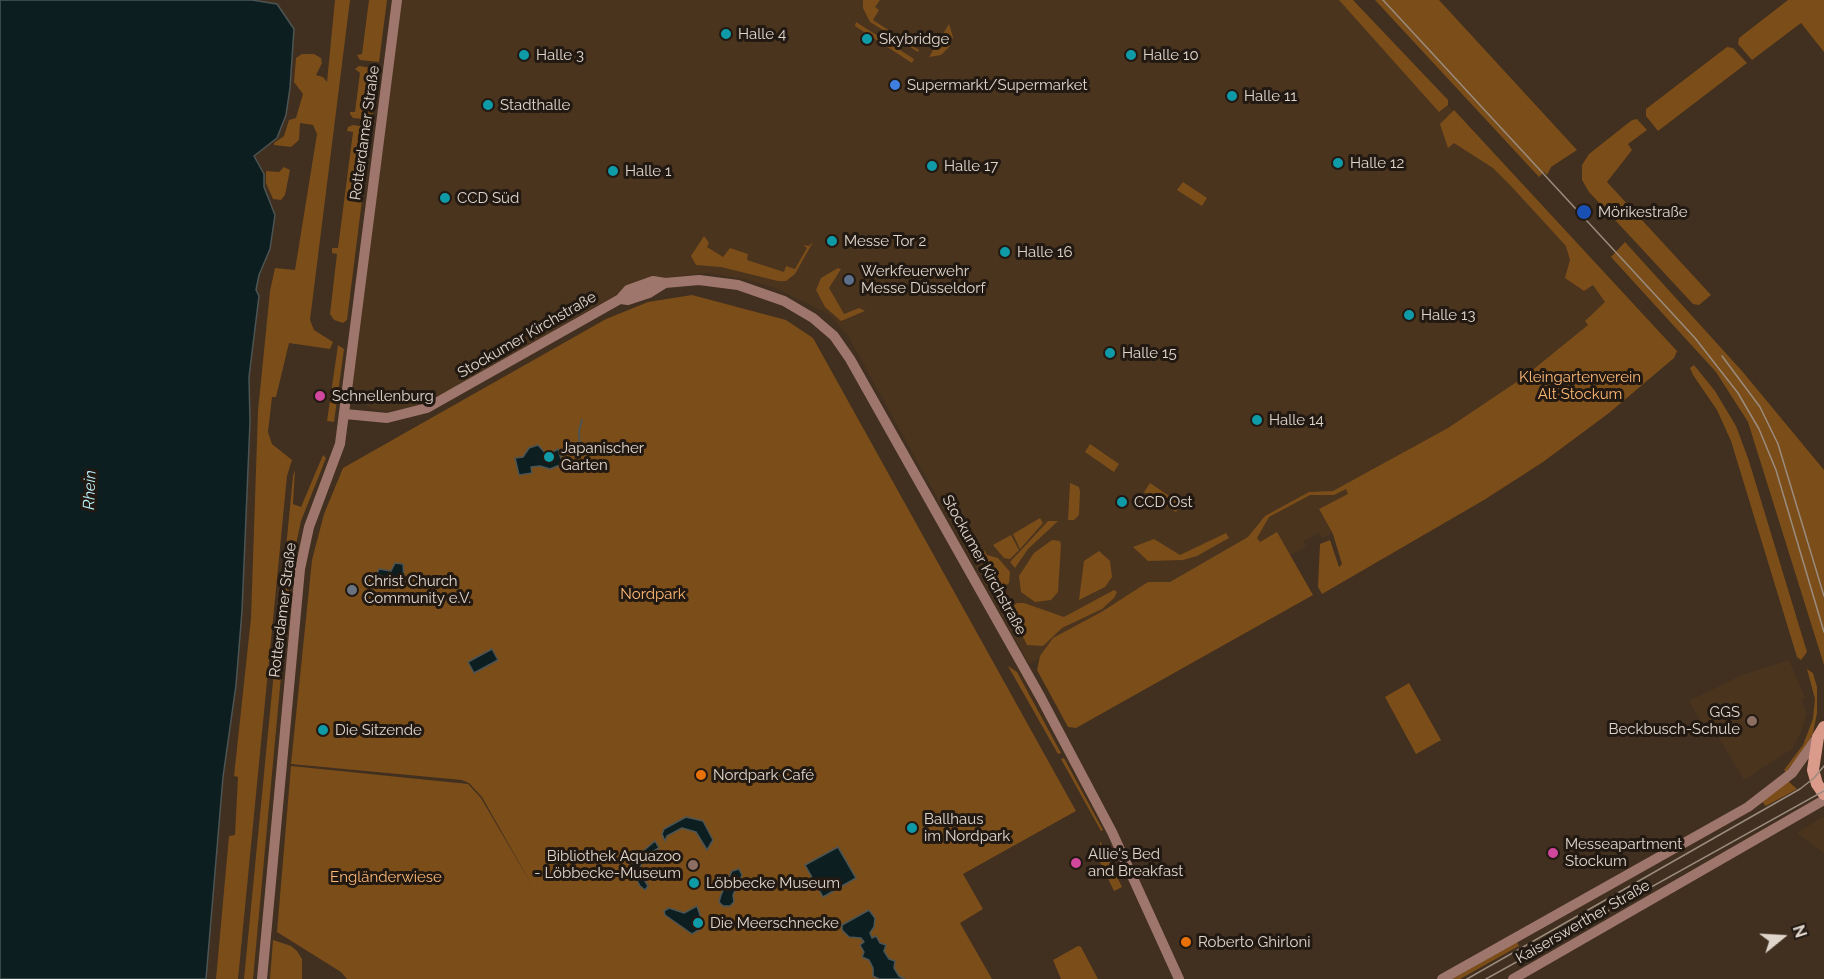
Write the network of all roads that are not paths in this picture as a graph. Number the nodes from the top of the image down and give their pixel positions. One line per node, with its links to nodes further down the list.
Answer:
1 (397, 0): 2 (street, Rotterdamer Straße)
2 (345, 414): 6 (street, Rotterdamer Straße); 7 (street, Stockumer Kirchstraße)
3 (1821, 732): 4 (main road); 8 (street, Kaiserswerther Straße)
4 (1824, 794)
5 (1824, 801): 9 (street, Kaiserswerther Straße)
6 (262, 979)
7 (1179, 979)
8 (1442, 979)
9 (1513, 979)

